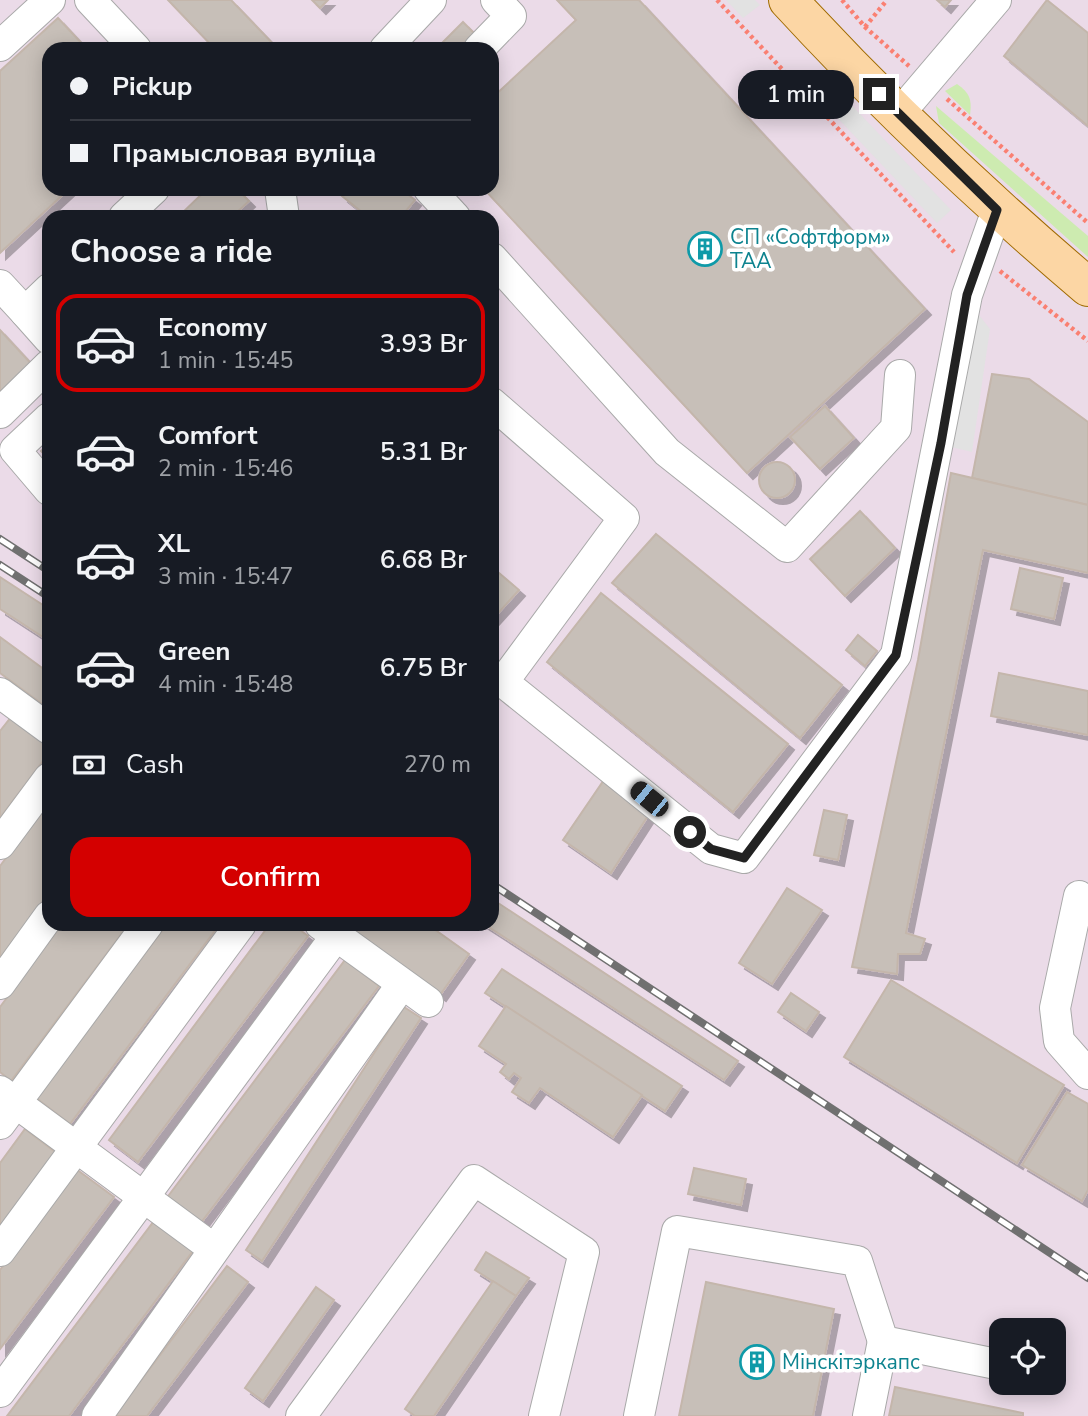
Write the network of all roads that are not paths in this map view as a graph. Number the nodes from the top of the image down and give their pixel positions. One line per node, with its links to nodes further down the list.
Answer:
1 (50, 0): 10 (lane)
2 (90, 0): 7 (lane)
3 (431, 0): 8 (lane)
4 (496, 0): 9 (lane)
5 (788, 0): 11 (main road)
6 (996, 0): 11 (lane)
7 (129, 42)
8 (391, 42)
9 (487, 42)
10 (0, 46)
11 (899, 114): 16 (main road)
12 (146, 196): 14 (lane)
13 (436, 196): 15 (lane)
14 (132, 210)
15 (448, 210)
16 (997, 210): 19 (main road); 25 (lane)
17 (499, 266): 24 (lane)
18 (0, 285): 21 (lane)
19 (1088, 287)
20 (42, 296): 21 (lane)
21 (25, 312): 22 (lane)
22 (42, 331)
23 (42, 372): 26 (lane)
24 (900, 375)
25 (499, 409)
26 (0, 413)
27 (42, 425): 28 (lane)
28 (42, 482)
29 (2, 700): 30 (lane)
30 (42, 725)
31 (42, 787): 32 (lane)
32 (0, 844)
33 (1079, 896): 42 (lane)
34 (42, 926): 39 (lane)
35 (142, 931): 43 (lane)
36 (236, 931): 44 (lane)
37 (327, 931): 45 (lane)
38 (329, 931): 40 (lane)
39 (0, 984)
40 (402, 984): 41 (lane); 46 (lane)
41 (428, 1002)
42 (1088, 1074)
43 (5, 1106): 44 (lane)
44 (75, 1147): 45 (lane); 47 (lane)
45 (143, 1197): 46 (lane); 50 (lane)
46 (214, 1249): 51 (lane)
47 (0, 1251)
48 (883, 1341): 49 (lane); 54 (lane); 55 (lane)
49 (989, 1363)
50 (0, 1392)
51 (97, 1416)
52 (301, 1416): 53 (lane)
53 (544, 1416)
54 (639, 1416)
55 (868, 1416)

